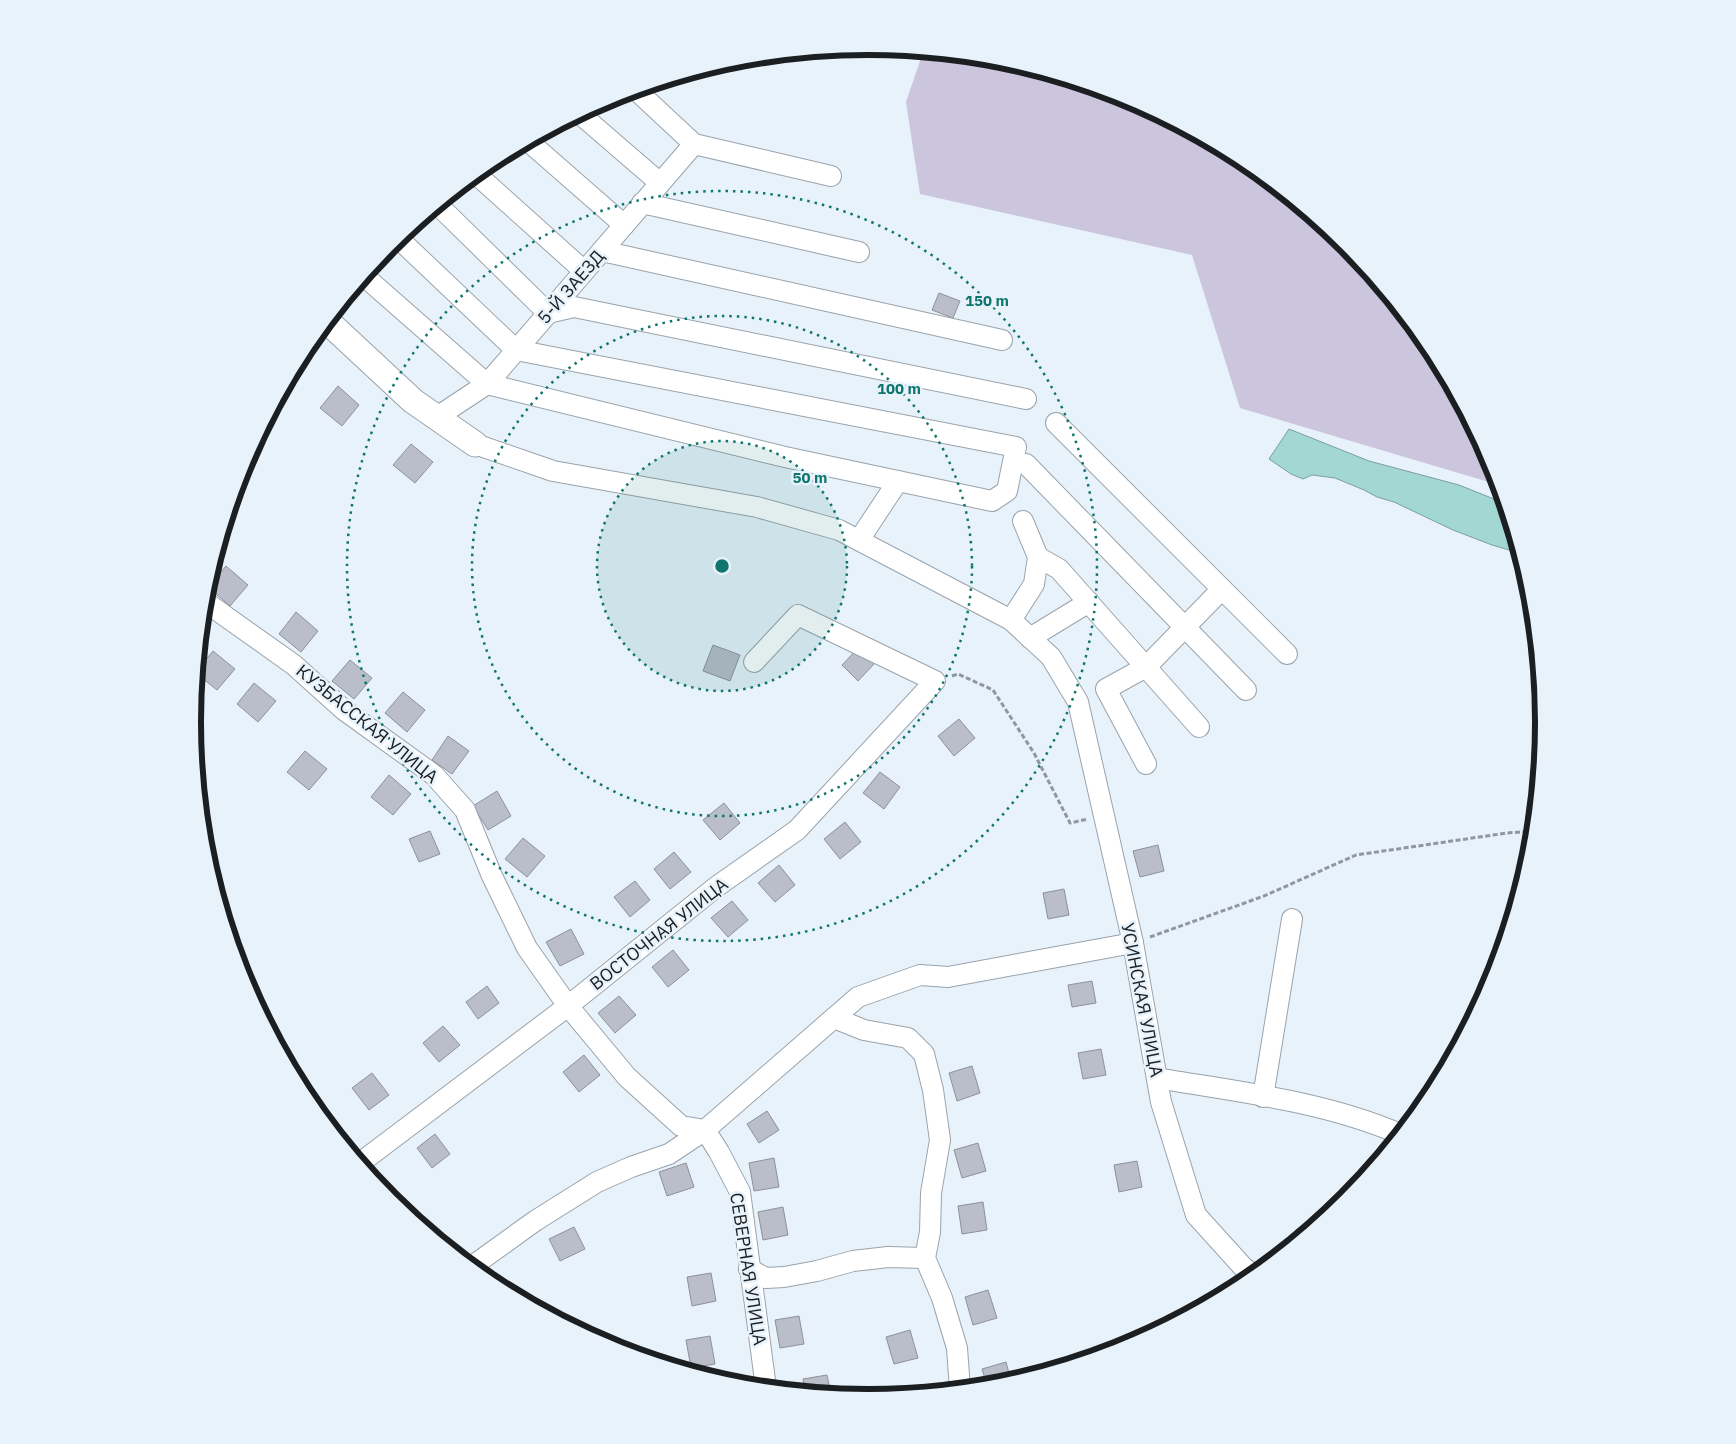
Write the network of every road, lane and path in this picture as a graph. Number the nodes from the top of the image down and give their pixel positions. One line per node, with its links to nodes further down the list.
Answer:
1 (641, 95): 3 (street)
2 (585, 119): 7 (street)
3 (694, 144): 5 (street); 7 (street, 5-Й ЗАЕЗД)
4 (533, 145): 10 (street)
5 (831, 176)
6 (481, 179): 14 (street)
7 (660, 183): 8 (street, 5-Й ЗАЕЗД)
8 (642, 203): 10 (street, 5-Й ЗАЕЗД); 13 (street)
9 (442, 209): 16 (street)
10 (624, 225): 12 (street, 5-Й ЗАЕЗД)
11 (403, 243): 19 (street)
12 (602, 251): 14 (street, 5-Й ЗАЕЗД); 18 (street)
13 (859, 252)
14 (584, 271): 16 (street, 5-Й ЗАЕЗД)
15 (369, 280): 20 (street)
16 (548, 312): 19 (street, 5-Й ЗАЕЗД); 21 (street)
17 (332, 326): 22 (main road)
18 (1002, 340)
19 (516, 350): 20 (street, 5-Й ЗАЕЗД); 26 (street)
20 (487, 384): 22 (street, 5-Й ЗАЕЗД); 26 (street)
21 (1026, 399)
22 (437, 417): 24 (main road)
23 (1056, 423): 30 (street)
24 (475, 444): 28 (street, УСИНСКАЯ УЛИЦА)
25 (1026, 464): 34 (street)
26 (898, 481): 28 (street)
27 (1023, 521): 29 (street)
28 (859, 540): 33 (street, УСИНСКАЯ УЛИЦА)
29 (1038, 557): 31 (street); 33 (street)
30 (1222, 589): 34 (street); 36 (street)
31 (1089, 602): 35 (street); 38 (street)
32 (212, 606): 47 (street, КУЗБАССКАЯ УЛИЦА)
33 (1011, 620): 35 (street, УСИНСКАЯ УЛИЦА)
34 (1185, 628): 38 (street); 40 (street)
35 (1030, 638): 43 (street, УСИНСКАЯ УЛИЦА)
36 (1287, 654)
37 (754, 662): 39 (street)
38 (1146, 667): 41 (street); 42 (street)
39 (935, 681): 43 (path); 47 (street, ВОСТОЧНАЯ УЛИЦА)
40 (1246, 690)
41 (1200, 727)
42 (1146, 764)
43 (1103, 816): 46 (street, УСИНСКАЯ УЛИЦА)
44 (1525, 831): 46 (path)
45 (1292, 919): 50 (street)
46 (1133, 943): 48 (street); 49 (street, УСИНСКАЯ УЛИЦА)
47 (568, 1006): 51 (street, КУЗБАССКАЯ УЛИЦА); 53 (street, ВОСТОЧНАЯ УЛИЦА)
48 (834, 1018): 51 (street); 54 (street)
49 (1157, 1078): 50 (street); 57 (street, УСИНСКАЯ УЛИЦА)
50 (1263, 1097): 52 (street)
51 (705, 1130): 55 (street); 56 (street, СЕВЕРНАЯ УЛИЦА)
52 (1394, 1132)
53 (365, 1159)
54 (925, 1258): 56 (street); 59 (street)
55 (477, 1262)
56 (749, 1269): 58 (street, СЕВЕРНАЯ УЛИЦА)
57 (1248, 1270)
58 (765, 1380)
59 (960, 1382)

